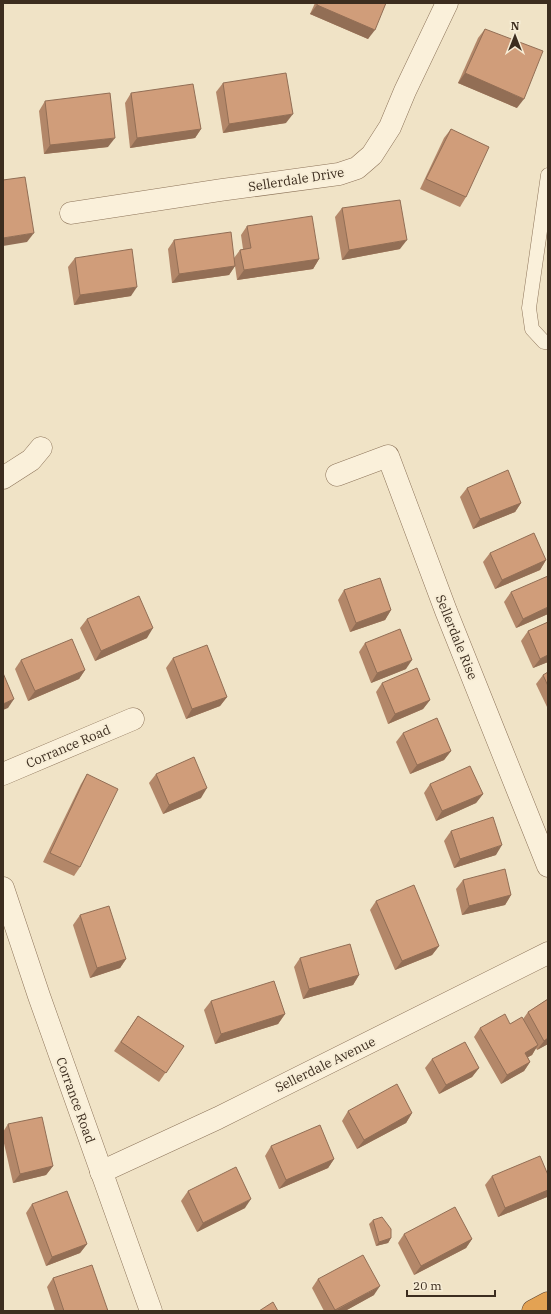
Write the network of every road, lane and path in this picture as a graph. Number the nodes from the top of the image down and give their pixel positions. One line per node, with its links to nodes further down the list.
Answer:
1 (447, 3): 3 (street, Sellerdale Drive)
2 (548, 175): 4 (lane)
3 (71, 214)
4 (548, 342)
5 (41, 448): 7 (street)
6 (338, 475): 10 (street, Sellerdale Rise)
7 (3, 478)
8 (133, 719): 9 (street, Corrance Road)
9 (3, 774)
10 (548, 866)
11 (3, 888): 13 (street, Corrance Road)
12 (548, 953): 13 (street, Sellerdale Avenue)
13 (101, 1172): 15 (street, Corrance Road)
14 (548, 1303): 16 (highway)
15 (152, 1311)
16 (533, 1311)

